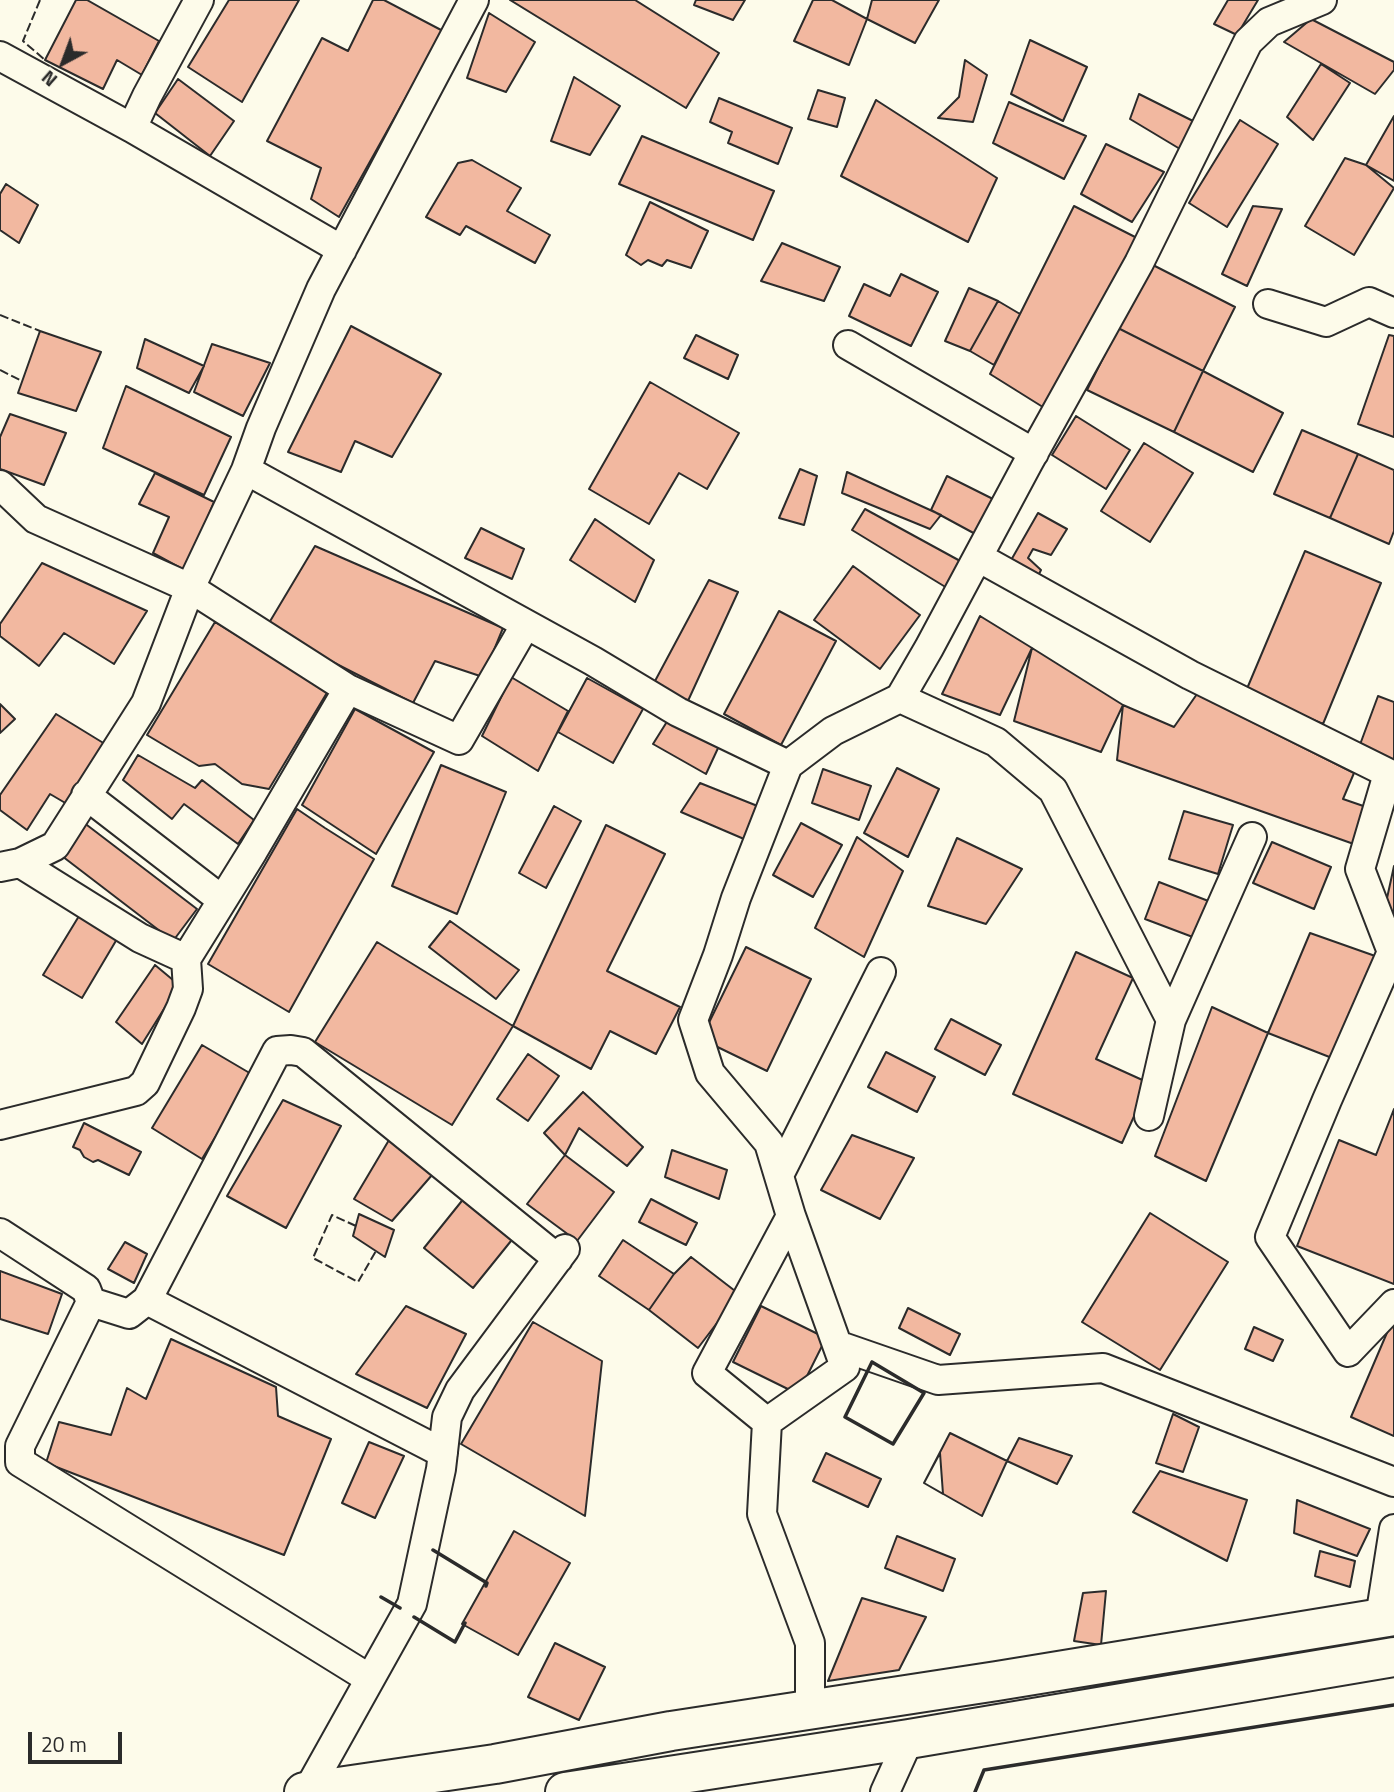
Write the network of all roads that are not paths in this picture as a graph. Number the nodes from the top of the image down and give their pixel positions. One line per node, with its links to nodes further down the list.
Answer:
1 (199, 0): 5 (street)
2 (474, 0): 6 (street)
3 (1320, 0): 10 (street)
4 (0, 56): 5 (street)
5 (132, 128): 6 (street)
6 (342, 250): 11 (street)
7 (1268, 304): 8 (street)
8 (1394, 313)
9 (848, 345): 10 (street)
10 (1034, 453): 13 (street)
11 (246, 470): 14 (street); 15 (street)
12 (0, 485): 14 (street)
13 (978, 557): 17 (street); 19 (street)
14 (190, 588): 16 (street); 20 (street)
15 (526, 624): 16 (street); 18 (street)
16 (348, 689): 23 (street)
17 (900, 698): 18 (street); 26 (street)
18 (788, 765): 29 (street)
19 (1391, 775): 34 (street)
20 (86, 795): 22 (street); 23 (street)
21 (1252, 837): 26 (street)
22 (10, 865): 24 (street)
23 (222, 900): 24 (street)
24 (186, 960): 28 (street)
25 (881, 972): 29 (street)
26 (1171, 1020): 27 (street)
27 (1149, 1116)
28 (0, 1125)
29 (779, 1175): 30 (street)
30 (791, 1216): 35 (street); 36 (street)
31 (0, 1233): 33 (street)
32 (147, 1300): 33 (street); 37 (street); 37 (street)
33 (91, 1302): 42 (street)
34 (1394, 1304)
35 (837, 1346): 36 (street); 38 (street)
36 (767, 1422): 43 (street)
37 (443, 1453): 42 (street)
38 (1394, 1482)
39 (1394, 1529): 40 (street)
40 (1387, 1617): 43 (main road)
41 (1394, 1657): 44 (main road)
42 (370, 1679): 45 (street)
43 (810, 1710): 45 (main road)
44 (909, 1739): 46 (main road); 47 (street)
45 (306, 1792)
46 (565, 1792)
47 (886, 1792)

